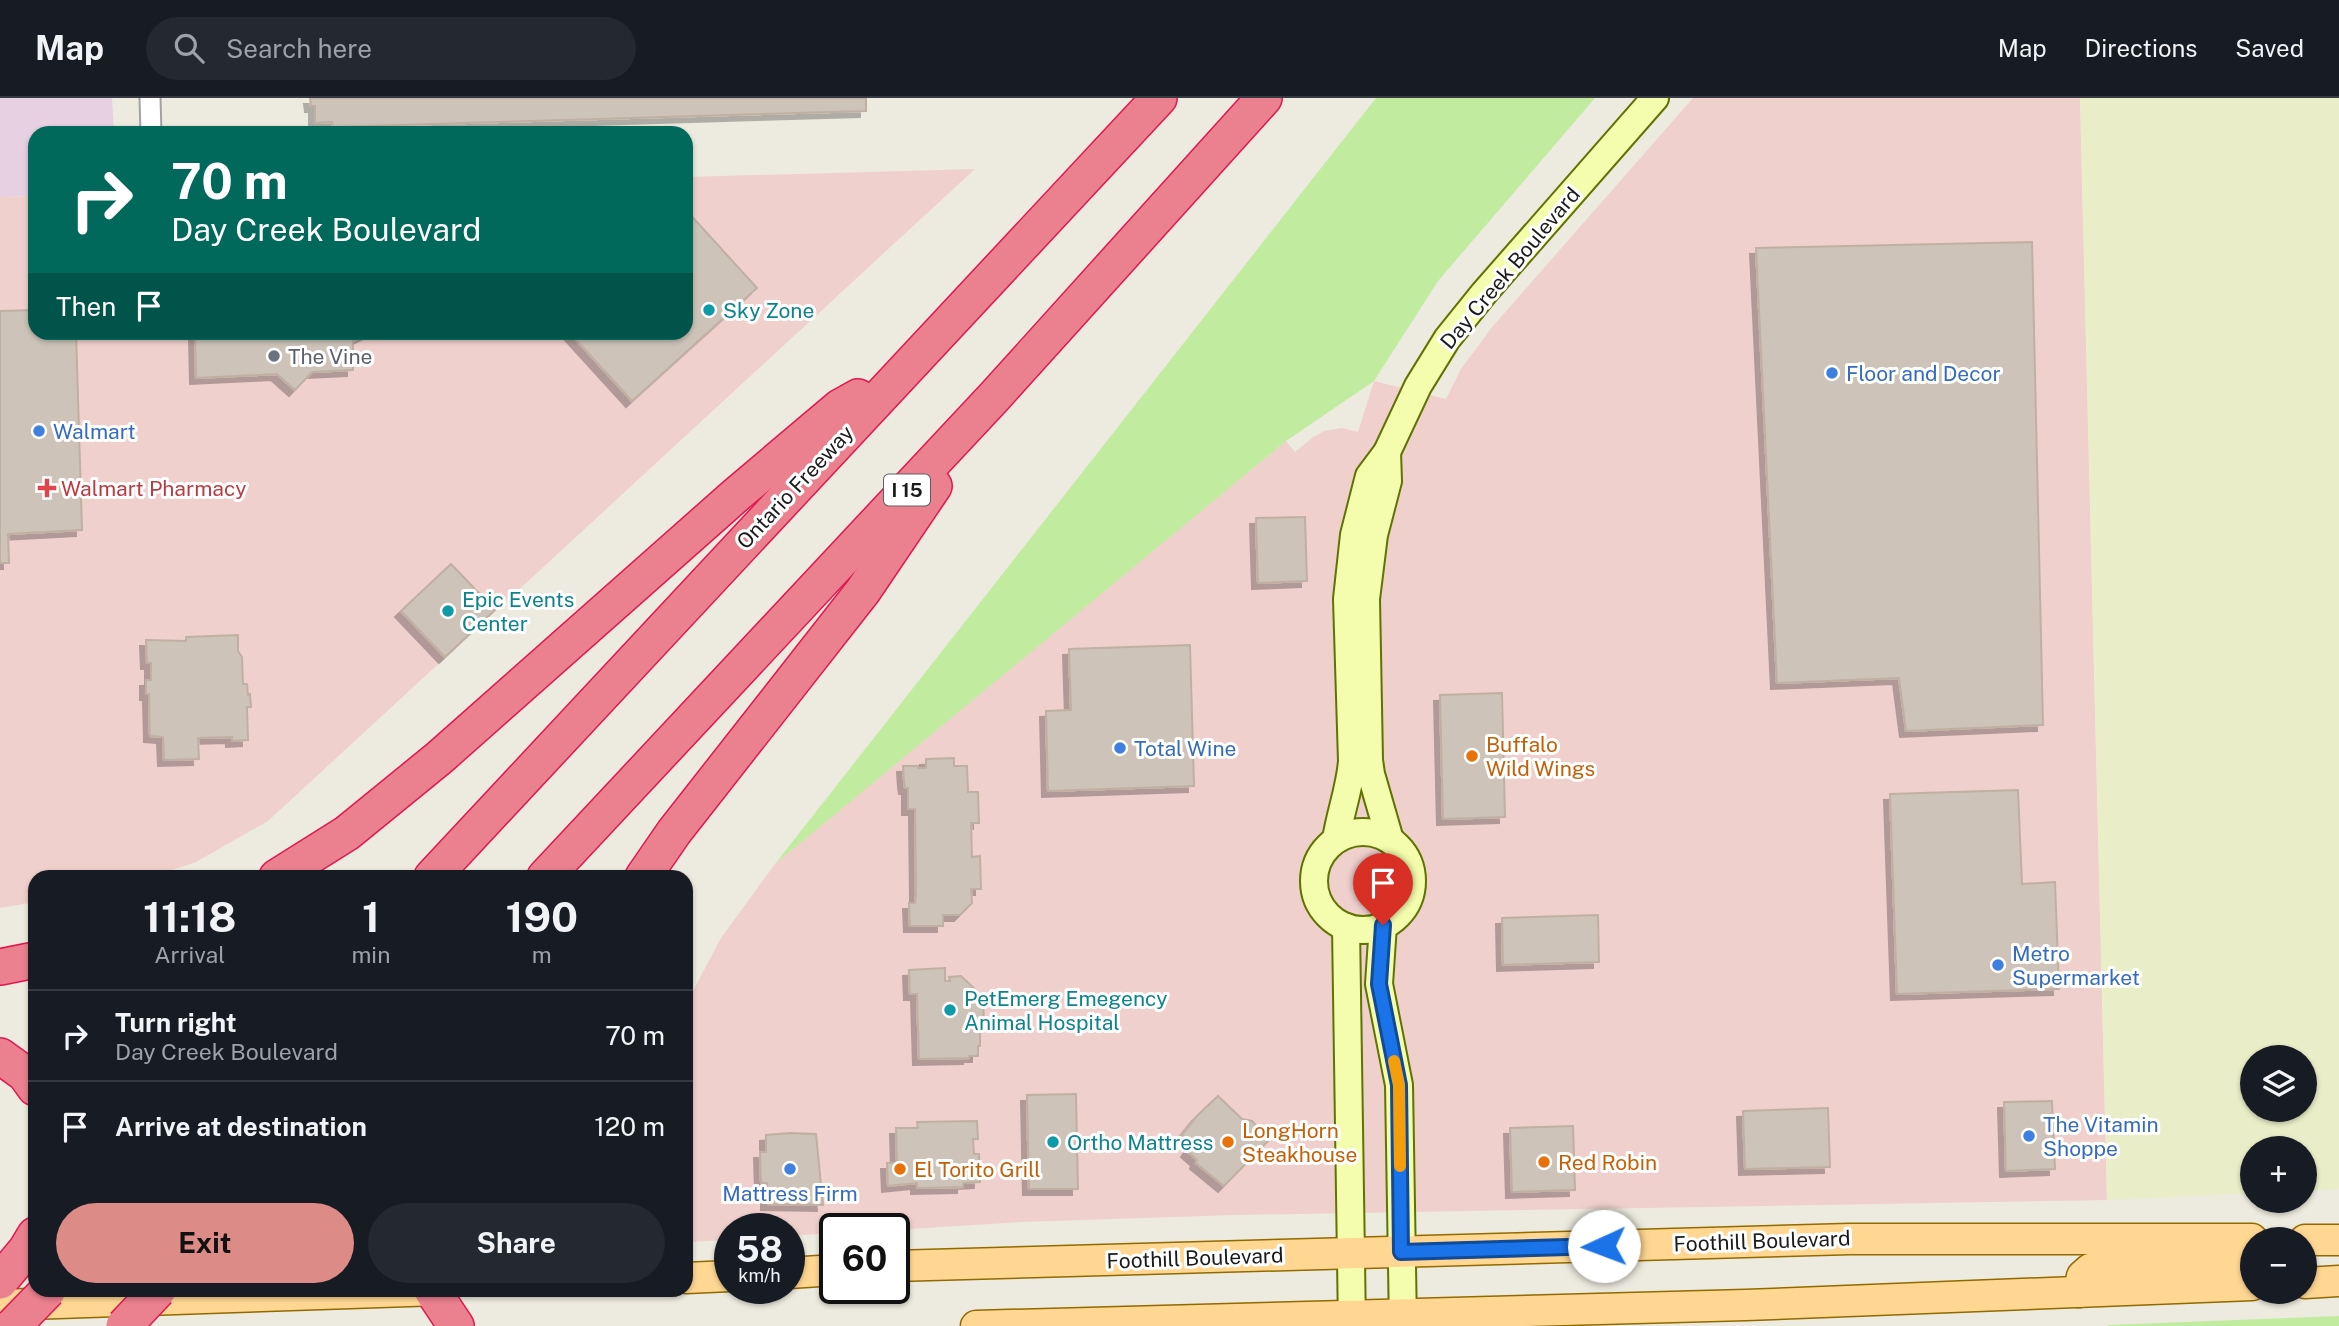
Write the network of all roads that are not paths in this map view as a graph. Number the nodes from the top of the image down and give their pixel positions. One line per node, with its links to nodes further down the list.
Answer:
1 (150, 98): 5 (street)
2 (1159, 98): 6 (highway, Ontario Freeway)
3 (1264, 98): 7 (highway, I 15)
4 (1655, 98): 8 (street, Day Creek Boulevard)
5 (151, 126)
6 (901, 374): 11 (highway); 12 (highway, Ontario Freeway)
7 (995, 396): 13 (highway, I 15); 14 (highway)
8 (1387, 452): 9 (street, Day Creek Boulevard); 10 (street, Day Creek Boulevard)
9 (1336, 840): 10 (street); 16 (street)
10 (1390, 840): 15 (street)
11 (288, 870)
12 (439, 870)
13 (552, 870)
14 (648, 870)
15 (1383, 925): 16 (street); 23 (street)
16 (1346, 927): 24 (street)
17 (28, 961): 18 (highway)
18 (0, 967)
19 (0, 1056): 20 (highway)
20 (28, 1078)
21 (2240, 1239): 23 (main road, Foothill Boulevard)
22 (28, 1250): 38 (highway)
23 (1401, 1252): 24 (main road, Foothill Boulevard); 41 (street)
24 (1351, 1253): 26 (main road, Foothill Boulevard); 40 (street)
25 (2240, 1262): 32 (main road)
26 (910, 1266)
27 (714, 1277): 28 (main road)
28 (693, 1278)
29 (2339, 1282): 30 (main road)
30 (2317, 1283)
31 (2240, 1285): 32 (main road)
32 (2079, 1292): 39 (main road)
33 (28, 1297): 38 (highway, bridge)
34 (152, 1297): 44 (highway, bridge)
35 (166, 1297): 45 (highway)
36 (219, 1297): 38 (main road)
37 (437, 1297): 46 (highway)
38 (6, 1304)
39 (1490, 1319): 41 (main road)
40 (1352, 1320): 41 (main road); 42 (main road)
41 (1403, 1320)
42 (1266, 1322): 43 (main road)
43 (1036, 1325): 47 (main road)
44 (124, 1326)
45 (147, 1326)
46 (456, 1326)
47 (976, 1326)

